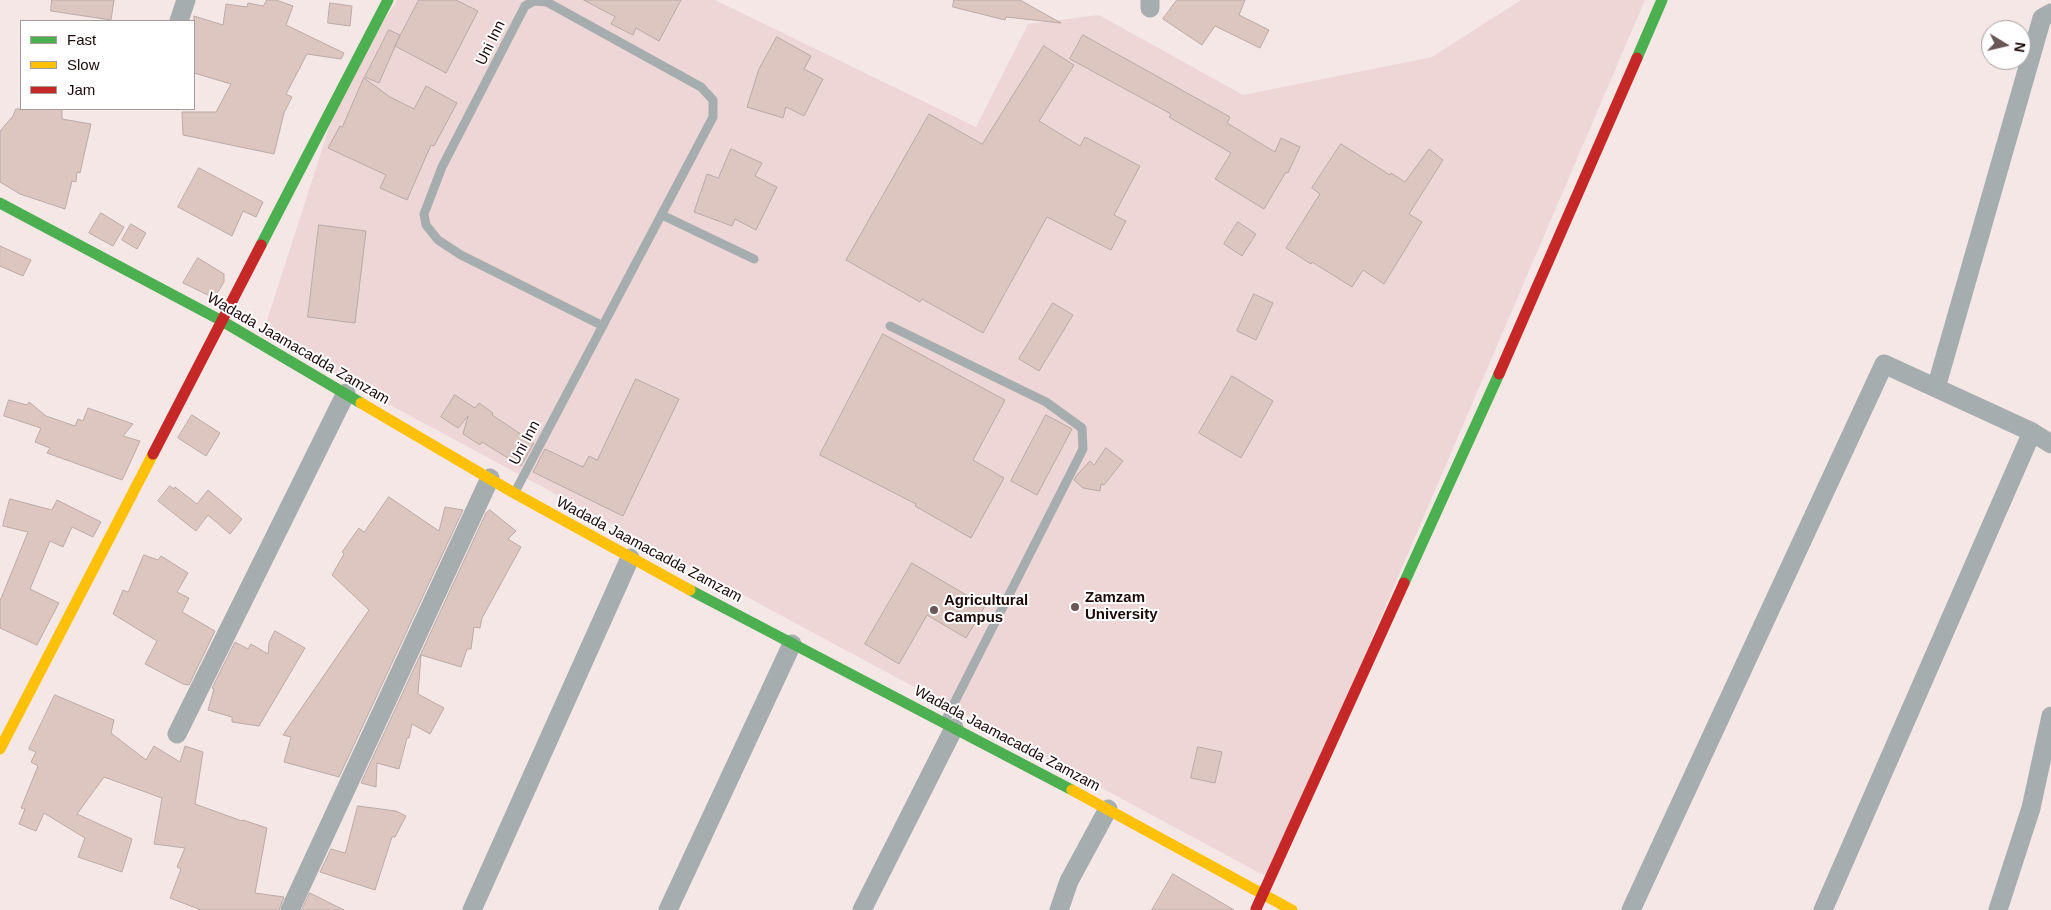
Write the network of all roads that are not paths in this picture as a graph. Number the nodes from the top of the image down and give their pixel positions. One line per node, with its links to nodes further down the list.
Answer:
1 (186, 0): 5 (street)
2 (387, 0): 9 (street)
3 (1662, 0): 25 (street)
4 (2051, 13): 12 (street)
5 (179, 20)
6 (0, 202): 9 (street, Wadada Jaamacadda Zamzam)
7 (662, 215): 8 (lane); 10 (lane, Uni Inn); 10 (lane, Uni Inn)
8 (754, 259)
9 (222, 322): 13 (street, Wadada Jaamacadda Zamzam); 23 (street)
10 (603, 326): 17 (lane, Uni Inn)
11 (890, 326): 21 (lane)
12 (1936, 388): 14 (street); 33 (street)
13 (346, 393): 16 (street, Wadada Jaamacadda Zamzam); 22 (street)
14 (2032, 432): 15 (street); 34 (street)
15 (2051, 444)
16 (490, 478): 17 (street, Wadada Jaamacadda Zamzam); 26 (street)
17 (514, 493): 18 (street, Wadada Jaamacadda Zamzam)
18 (630, 558): 19 (street, Wadada Jaamacadda Zamzam); 27 (street)
19 (792, 644): 21 (street, Wadada Jaamacadda Zamzam); 28 (street)
20 (2051, 716): 35 (street)
21 (949, 726): 24 (street, Wadada Jaamacadda Zamzam); 29 (street)
22 (177, 734)
23 (0, 749)
24 (1108, 809): 25 (street, Wadada Jaamacadda Zamzam); 30 (street)
25 (1263, 894): 31 (street); 32 (street, Wadada Jaamacadda Zamzam)
26 (290, 910)
27 (472, 910)
28 (668, 910)
29 (862, 910)
30 (1059, 910)
31 (1256, 910)
32 (1292, 910)
33 (1631, 910)
34 (1823, 910)
35 (1998, 910)

